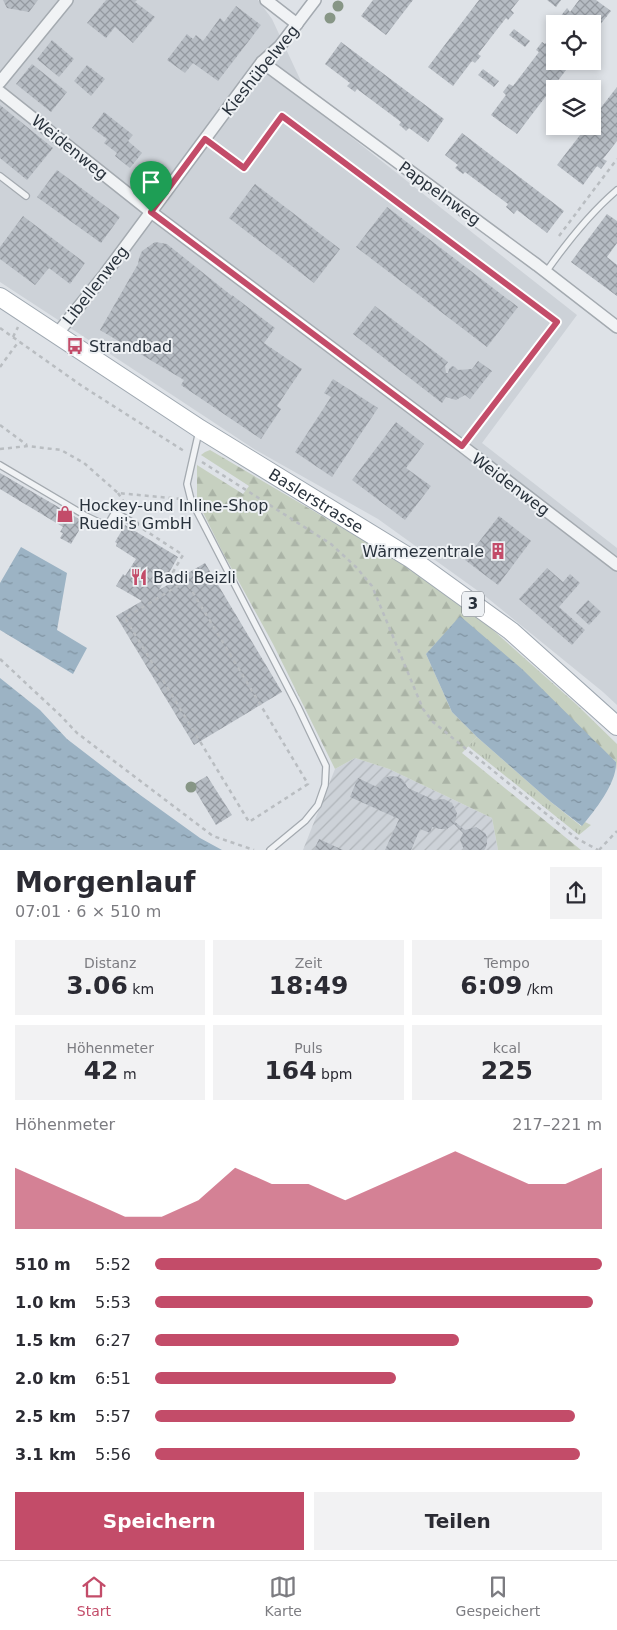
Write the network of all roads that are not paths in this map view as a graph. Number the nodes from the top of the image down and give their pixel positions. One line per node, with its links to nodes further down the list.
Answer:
1 (67, 0): 6 (street)
2 (266, 0): 4 (street)
3 (315, 0): 4 (street, Kieshübelweg)
4 (297, 24): 5 (street, Kieshübelweg)
5 (262, 62): 8 (street, Kieshübelweg); 13 (street, Pappelnweg)
6 (0, 82)
7 (0, 92): 12 (street, Weidenweg)
8 (205, 139): 12 (street, Kieshübelweg); 18 (lane)
9 (0, 176): 11 (lane)
10 (617, 190): 13 (lane)
11 (26, 196)
12 (151, 212): 16 (street, Libellenweg); 18 (street, Weidenweg)
13 (546, 272): 15 (street, Pappelnweg)
14 (0, 297): 16 (main road, Baslerstrasse / 3)
15 (617, 327)
16 (57, 334): 17 (main road, Baslerstrasse / 3)
17 (200, 429): 22 (main road, Baslerstrasse / 3); 23 (lane)
18 (462, 446): 21 (street, Weidenweg)
19 (0, 465): 20 (lane)
20 (135, 524)
21 (617, 566)
22 (617, 726)
23 (270, 850)

